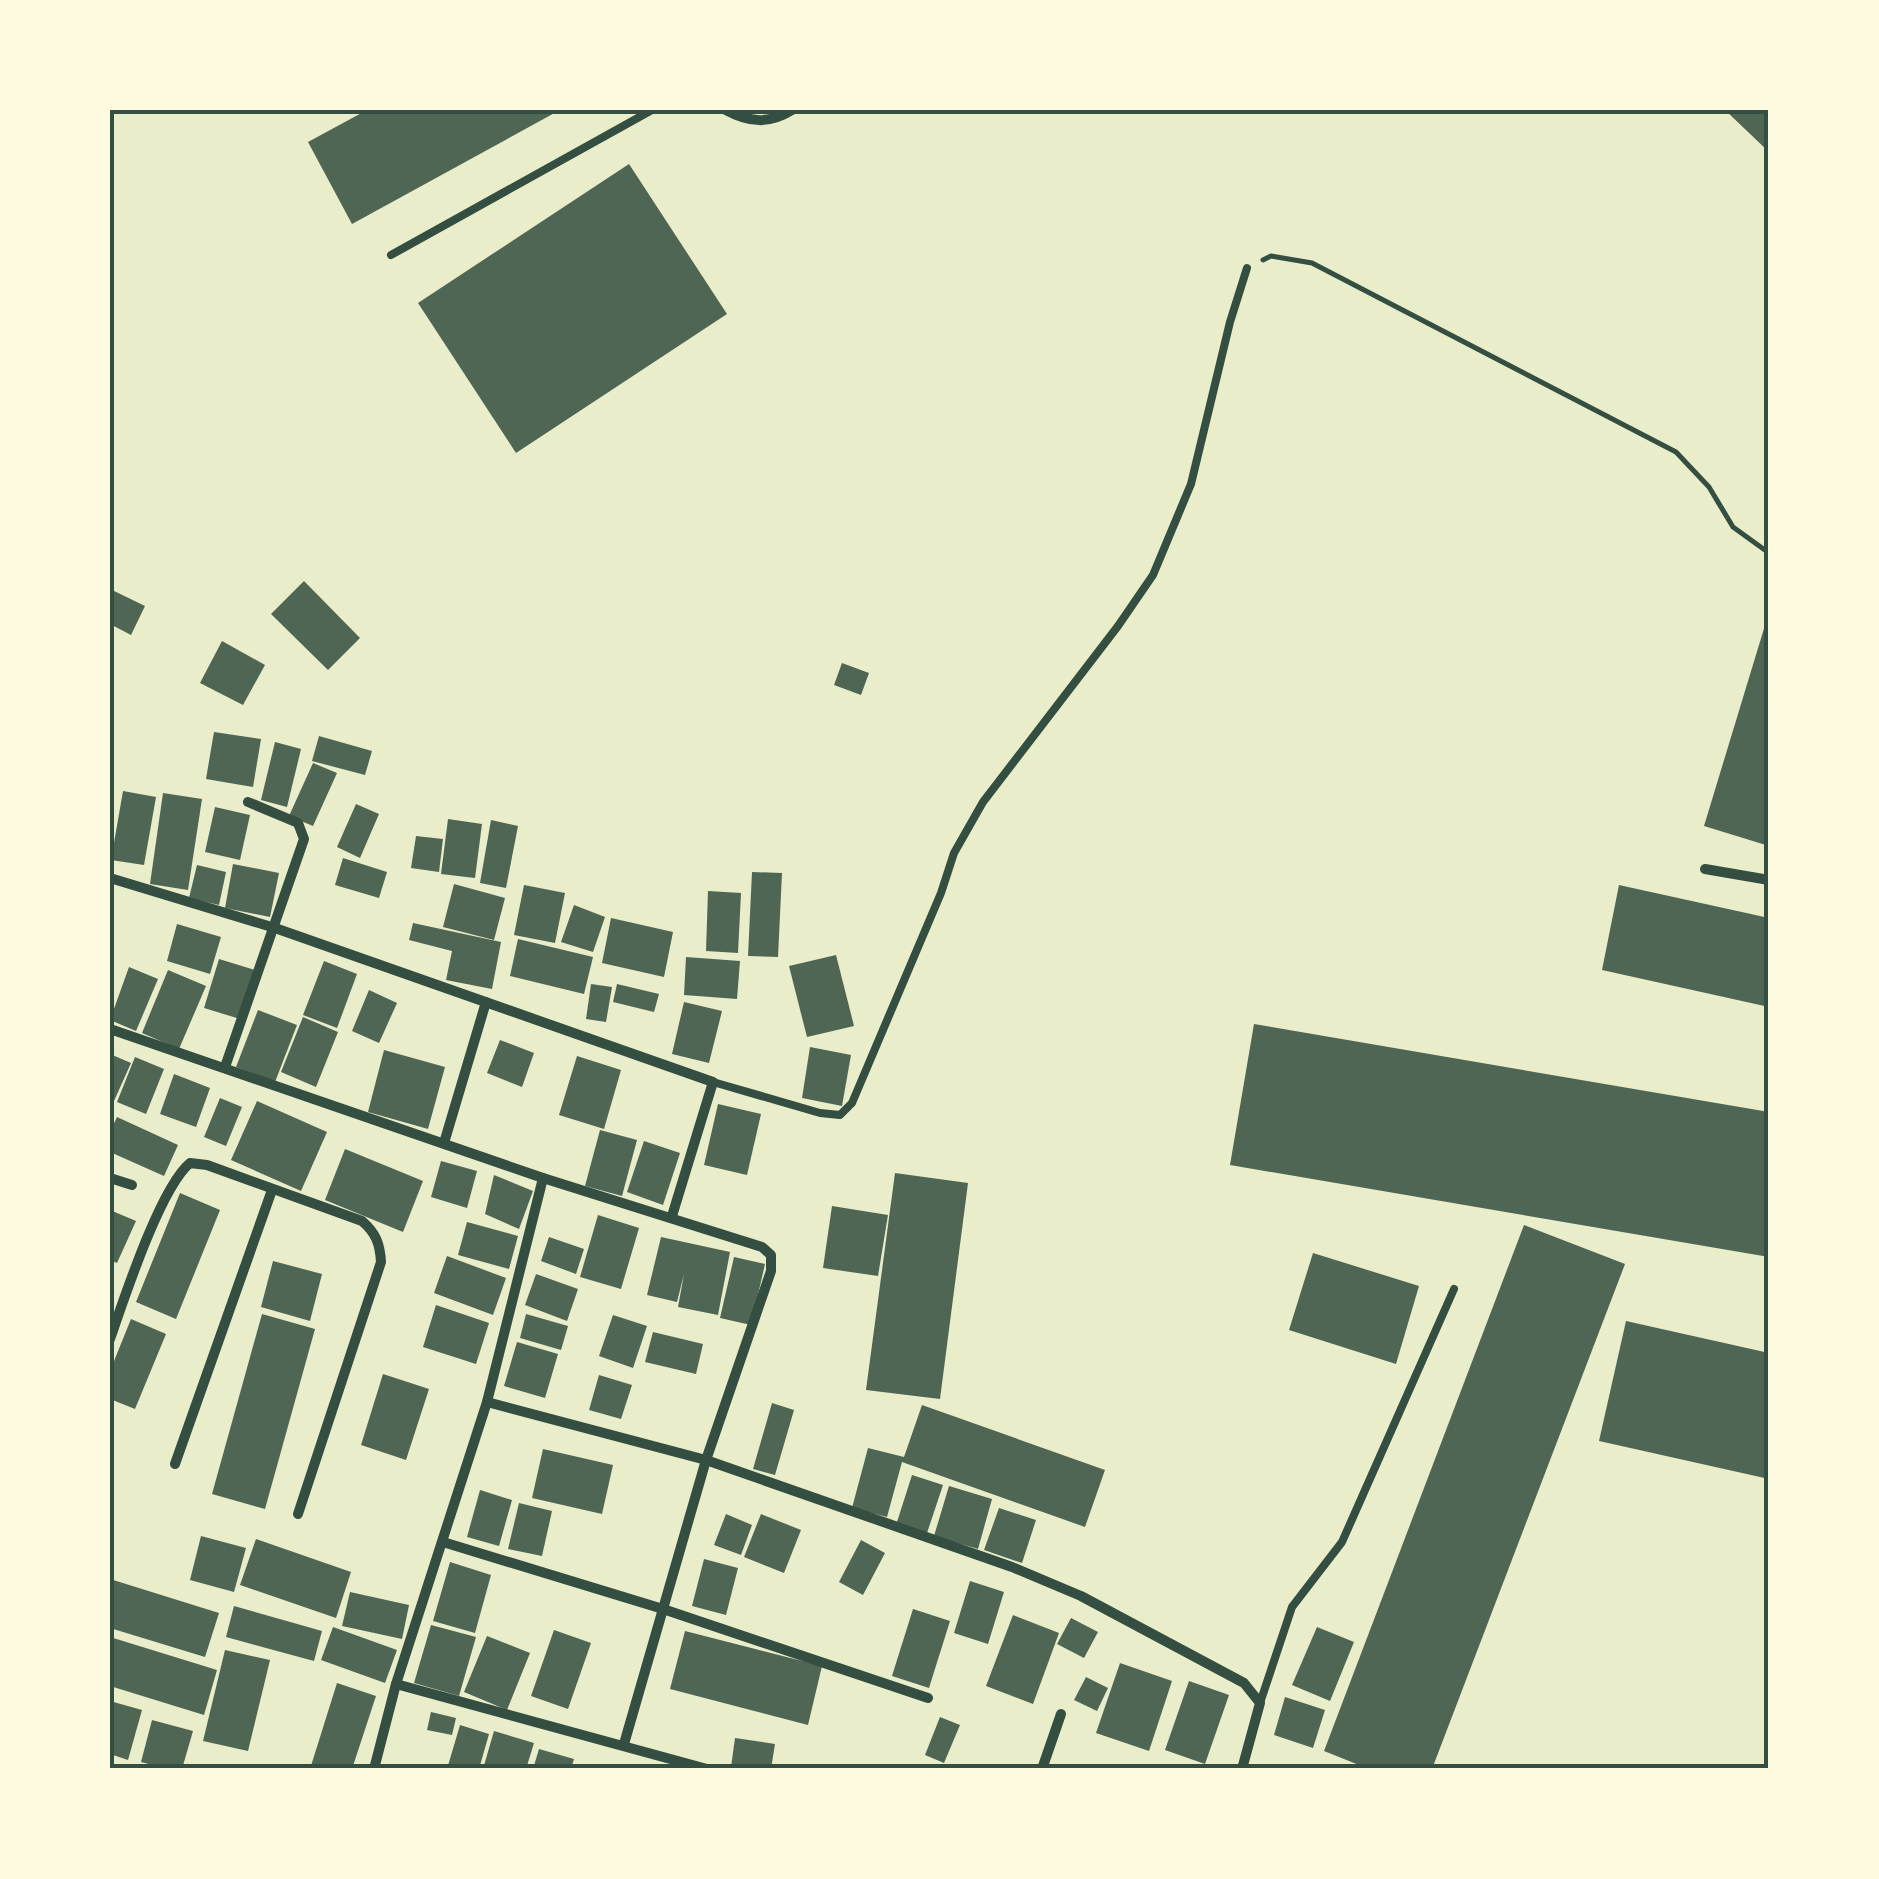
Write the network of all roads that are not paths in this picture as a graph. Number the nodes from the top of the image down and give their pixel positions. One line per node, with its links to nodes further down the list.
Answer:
1 (652, 110): 4 (lane)
2 (726, 110): 3 (street)
3 (792, 110)
4 (391, 255)
5 (1247, 268): 14 (lane)
6 (248, 802): 10 (street)
7 (1705, 869): 9 (street)
8 (110, 878): 10 (street)
9 (1769, 880)
10 (274, 928): 11 (street); 13 (street)
11 (486, 1002): 14 (street); 15 (street)
12 (110, 1029): 13 (street)
13 (226, 1067): 15 (street)
14 (713, 1082): 20 (street)
15 (444, 1143): 17 (street)
16 (110, 1178): 18 (street)
17 (543, 1178): 20 (street); 23 (street)
18 (132, 1186)
19 (272, 1190): 22 (street); 25 (street); 26 (street)
20 (672, 1216): 24 (street)
21 (1454, 1289): 31 (lane)
22 (110, 1338)
23 (487, 1402): 24 (street); 27 (street)
24 (706, 1460): 28 (street); 31 (street)
25 (176, 1464)
26 (298, 1514)
27 (444, 1542): 28 (street); 29 (street)
28 (663, 1609): 30 (street); 33 (street)
29 (396, 1684): 33 (street); 34 (street)
30 (928, 1698)
31 (1260, 1703): 37 (street)
32 (1061, 1714): 36 (street)
33 (624, 1744): 35 (street)
34 (374, 1769)
35 (707, 1769)
36 (1042, 1769)
37 (1242, 1769)

